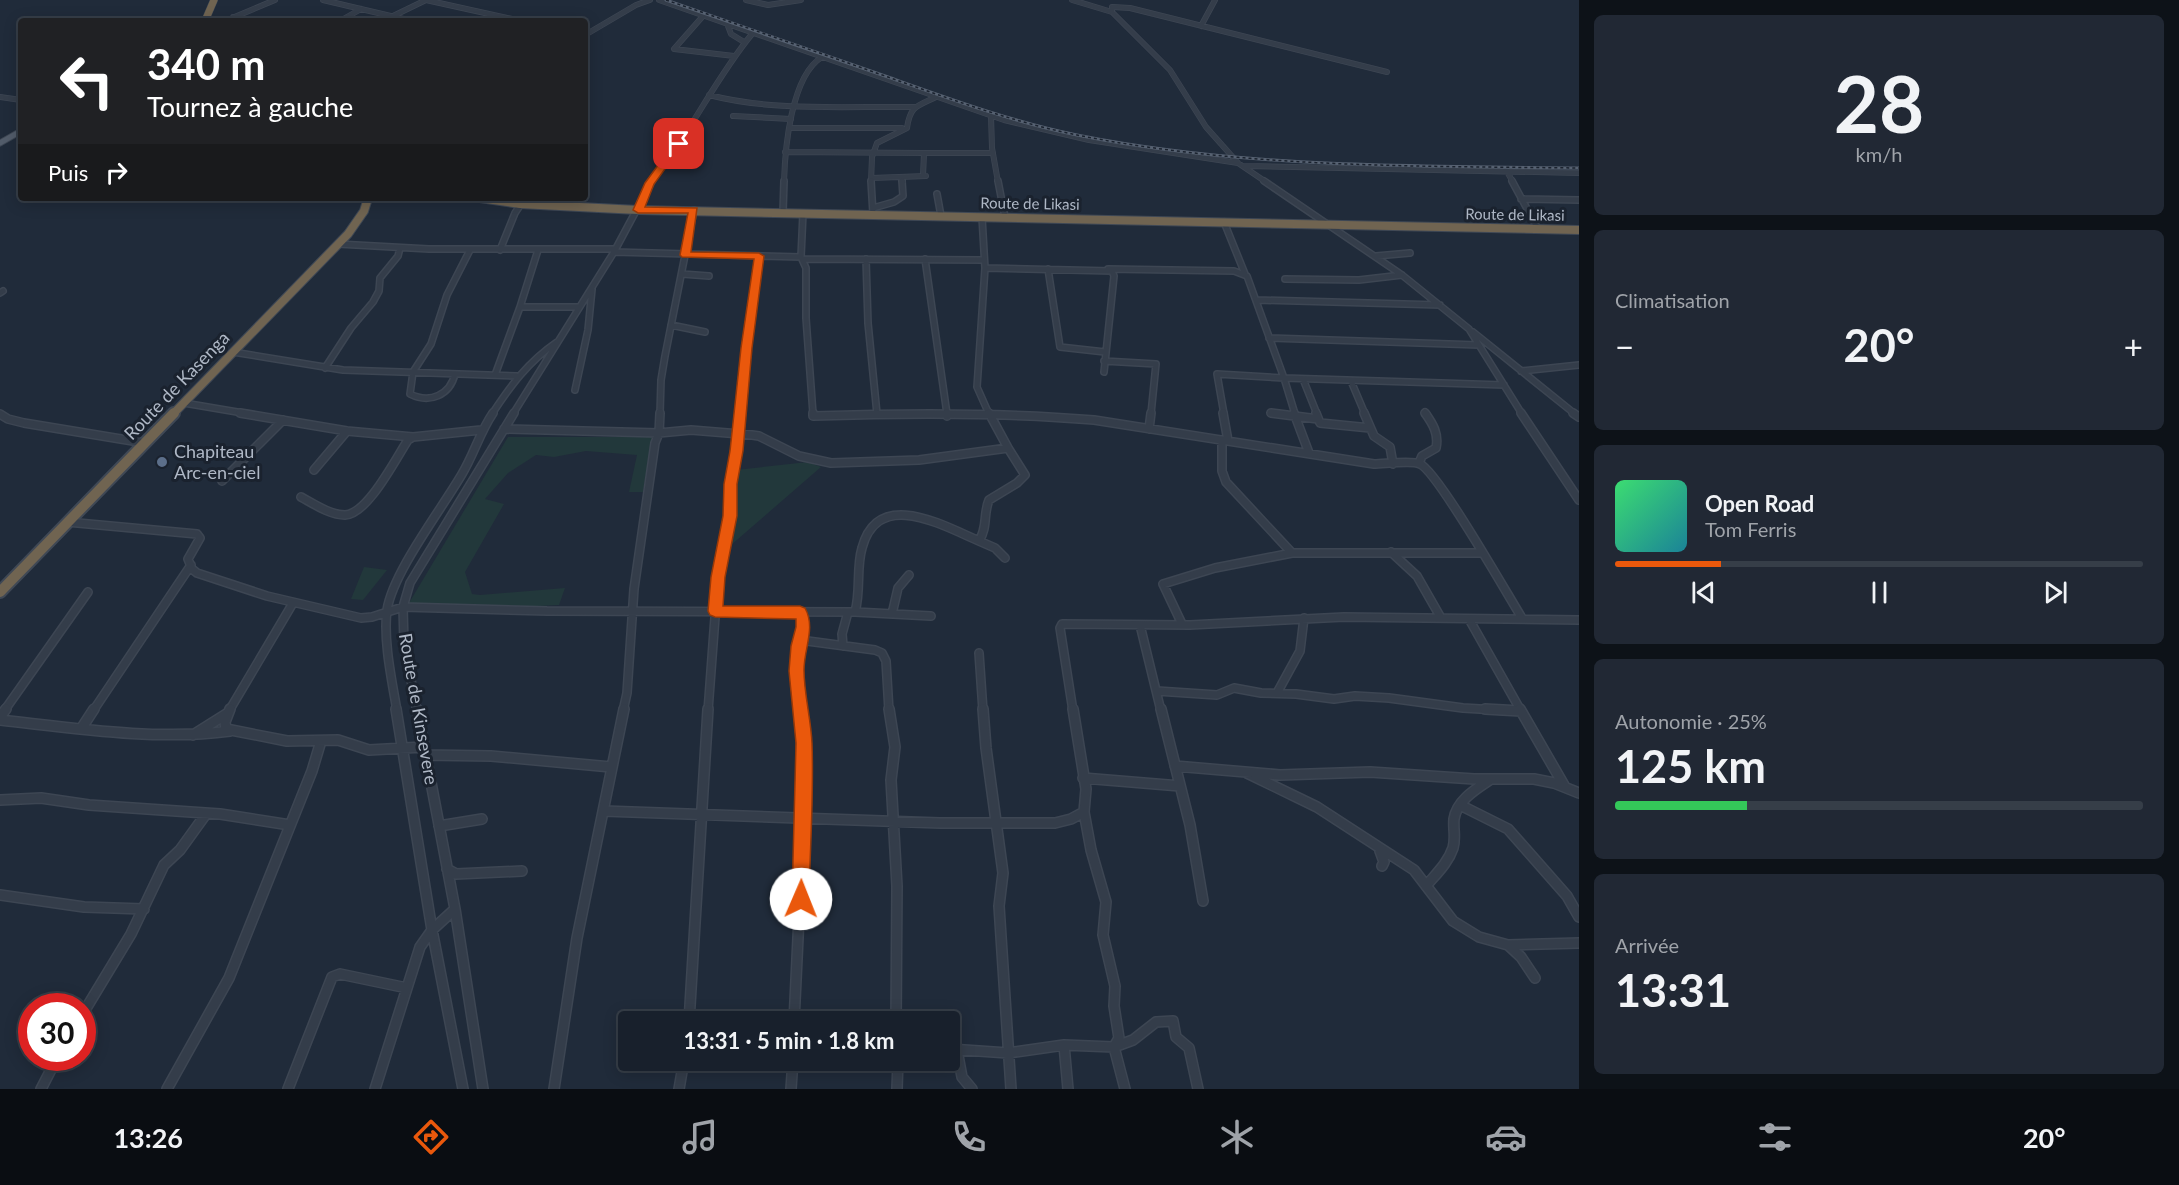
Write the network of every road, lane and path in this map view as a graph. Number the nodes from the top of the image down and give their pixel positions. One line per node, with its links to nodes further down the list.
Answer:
1 (209, 0): 17 (highway)
2 (214, 0): 18 (highway)
3 (275, 0): 15 (street)
4 (323, 0): 11 (street)
5 (650, 0): 25 (street)
6 (658, 0): 14 (street)
7 (746, 0): 8 (street)
8 (801, 0)
9 (1072, 0): 12 (street)
10 (1215, 0): 24 (street)
11 (361, 9): 13 (street); 20 (street)
12 (1112, 12): 24 (street); 48 (street)
13 (393, 16): 16 (street); 21 (street)
14 (703, 16): 23 (street); 28 (street)
15 (233, 17): 19 (street)
16 (505, 17): 22 (street)
17 (201, 18)
18 (206, 18)
19 (238, 18)
20 (345, 18)
21 (401, 18)
22 (509, 18)
23 (728, 26): 26 (street); 27 (street)
24 (1201, 26): 30 (street)
25 (588, 32)
26 (752, 34): 27 (street, Route de Kinsevere); 29 (street)
27 (744, 42): 28 (street, Route de Kinsevere)
28 (734, 56): 31 (street, Route de Kinsevere)
29 (822, 57): 33 (street); 35 (street)
30 (1387, 72)
31 (709, 95): 35 (street); 58 (street, Route de Kinsevere)
32 (0, 97): 34 (street)
33 (936, 97): 36 (street); 38 (street)
34 (18, 100)
35 (795, 106): 36 (street); 39 (street)
36 (915, 107): 41 (street)
37 (733, 116): 39 (street)
38 (991, 116): 47 (street); 48 (street)
39 (791, 119): 40 (street)
40 (789, 128): 41 (street); 44 (street)
41 (907, 128): 45 (street)
42 (18, 133): 43 (main road)
43 (0, 142)
44 (785, 152): 45 (street); 61 (street)
45 (872, 153): 46 (street); 52 (street)
46 (924, 153): 47 (street); 51 (street)
47 (993, 153): 65 (street)
48 (1240, 164): 49 (street); 67 (street)
49 (1506, 170): 50 (street); 54 (street)
50 (1579, 173)
51 (901, 177): 52 (street); 60 (street)
52 (872, 178): 60 (street)
53 (937, 194): 63 (street)
54 (1521, 199): 55 (street); 68 (street)
55 (1579, 200)
56 (367, 201): 70 (highway, Route de Kasenga)
57 (523, 201): 58 (highway, Route de Likasi); 73 (street)
58 (638, 210): 59 (highway, Route de Likasi); 75 (street, Route de Kinsevere)
59 (694, 210): 61 (highway, Route de Likasi); 77 (street)
60 (873, 211): 62 (highway, Route de Likasi); 63 (highway, Route de Likasi)
61 (783, 212): 62 (highway, Route de Likasi)
62 (802, 213): 80 (street)
63 (941, 216): 64 (highway, Route de Likasi)
64 (982, 217): 65 (highway, Route de Likasi); 83 (street)
65 (1005, 217): 66 (highway, Route de Likasi)
66 (1224, 222): 67 (highway, Route de Likasi); 88 (street)
67 (1328, 225): 68 (highway, Route de Likasi); 79 (street)
68 (1538, 229): 69 (highway, Route de Likasi)
69 (1577, 231)
70 (338, 244): 71 (street); 103 (highway, Route de Kasenga)
71 (400, 248): 72 (street); 107 (street)
72 (470, 250): 73 (street); 109 (street)
73 (500, 250): 74 (street)
74 (538, 250): 75 (street); 95 (street)
75 (615, 251): 77 (street); 92 (street, Route de Kinsevere)
76 (1410, 253): 79 (street)
77 (686, 255): 78 (street); 87 (street)
78 (759, 256): 80 (street); 136 (street)
79 (1376, 256): 89 (street)
80 (802, 258): 81 (street); 123 (street)
81 (866, 259): 82 (street); 123 (street)
82 (925, 259): 83 (street); 124 (street)
83 (984, 260): 84 (street)
84 (985, 267): 85 (street); 127 (street)
85 (1048, 269): 86 (street); 104 (street)
86 (1108, 269): 88 (street); 104 (street)
87 (682, 274): 90 (street); 97 (street)
88 (1245, 274): 93 (street)
89 (1402, 275): 91 (street); 94 (street)
90 (709, 276)
91 (1285, 279)
92 (592, 287): 96 (street, Route de Kinsevere); 118 (street)
93 (1257, 300): 94 (street); 100 (street)
94 (1440, 304): 98 (street)
95 (520, 307): 96 (street); 112 (street)
96 (579, 307): 101 (street, Route de Kinsevere)
97 (671, 325): 99 (street); 135 (street)
98 (1469, 329): 102 (street); 108 (street)
99 (705, 332)
100 (1269, 338): 102 (street); 114 (street)
101 (560, 341): 113 (street); 131 (street, Route de Kinsevere)
102 (1479, 345): 117 (street)
103 (233, 352): 107 (street); 119 (highway, Route de Kasenga)
104 (1105, 352): 105 (street)
105 (1104, 361): 110 (street); 132 (street)
106 (1579, 365): 108 (street)
107 (325, 368): 109 (street)
108 (1521, 371): 126 (street)
109 (413, 372): 111 (street); 111 (street)
110 (1104, 372)
111 (455, 374): 112 (street)
112 (495, 375): 113 (street)
113 (518, 376): 133 (street)
114 (1284, 378): 115 (street); 125 (street); 138 (street)
115 (1303, 379): 116 (street); 128 (street)
116 (1351, 381): 117 (street); 130 (street)
117 (1504, 385): 147 (street)
118 (575, 390)
119 (184, 403): 129 (street); 139 (highway, Route de Kasenga)
120 (1425, 412): 142 (street)
121 (1271, 413): 125 (street)
122 (0, 414): 139 (street)
123 (877, 414): 124 (street)
124 (947, 416): 127 (street)
125 (1295, 416): 128 (street); 141 (street)
126 (1579, 417)
127 (991, 418): 132 (street); 140 (street)
128 (1318, 419): 130 (street)
129 (283, 420): 134 (street); 145 (street)
130 (1371, 428): 143 (street)
131 (504, 429): 135 (street); 159 (street, Route de Kinsevere)
132 (1149, 429): 138 (street)
133 (481, 430): 137 (street); 163 (street)
134 (347, 431): 137 (street); 144 (street)
135 (659, 433): 136 (street); 160 (street)
136 (738, 435): 140 (street); 161 (street)
137 (413, 437): 146 (street)
138 (1225, 441): 141 (street); 151 (street)
139 (145, 443): 148 (highway, Route de Kasenga)
140 (1008, 448): 149 (street)
141 (1309, 453): 143 (street)
142 (1419, 463): 143 (street); 152 (street)
143 (1392, 464)
144 (314, 470)
145 (222, 481)
146 (301, 497)
147 (1579, 500)
148 (68, 522): 154 (street); 156 (highway, Route de Kasenga)
149 (979, 541): 153 (street); 164 (street)
150 (1391, 552): 151 (street); 152 (street); 168 (street)
151 (1292, 553): 172 (street)
152 (1482, 553): 170 (street)
153 (1005, 558)
154 (191, 565): 158 (street); 182 (street)
155 (909, 575): 165 (street)
156 (0, 592)
157 (88, 592): 181 (street)
158 (293, 603): 163 (street); 180 (street)
159 (403, 607): 160 (street); 163 (street); 187 (street, Route de Kinsevere)
160 (632, 610): 161 (street); 189 (street)
161 (715, 611): 162 (street); 201 (street)
162 (800, 611): 164 (street); 174 (street)
163 (387, 612): 186 (street)
164 (851, 612): 165 (street); 175 (street)
165 (892, 614): 166 (street)
166 (931, 616)
167 (1304, 618): 168 (street); 172 (street); 178 (street)
168 (1441, 618): 169 (street)
169 (1469, 618): 170 (street); 179 (street)
170 (1522, 618): 171 (street)
171 (1579, 620)
172 (1182, 624): 173 (street)
173 (1140, 625): 177 (street); 191 (street)
174 (800, 639): 175 (street); 202 (street)
175 (843, 646): 204 (street)
176 (979, 653): 205 (street)
177 (1157, 691): 178 (street); 188 (street)
178 (1278, 693): 179 (street)
179 (1521, 711): 194 (street)
180 (228, 713): 183 (street); 184 (street)
181 (0, 718): 182 (street)
182 (81, 729): 184 (street)
183 (230, 731): 184 (street); 185 (street)
184 (193, 735)
185 (321, 741): 186 (street); 206 (street)
186 (404, 749): 187 (street); 218 (street)
187 (424, 751): 189 (street); 207 (street, Route de Kinsevere)
188 (1175, 765): 190 (street); 193 (street)
189 (611, 767): 198 (street)
190 (1243, 771): 192 (street); 208 (street)
191 (1083, 778): 193 (street); 199 (street)
192 (1491, 779): 194 (street); 197 (street)
193 (1180, 786): 214 (street)
194 (1565, 787): 195 (street)
195 (1579, 793)
196 (0, 800): 200 (street)
197 (1460, 805): 212 (street); 217 (street)
198 (604, 812): 201 (street); 243 (street)
199 (1084, 812): 205 (street); 228 (street)
200 (206, 814): 206 (street); 215 (street)
201 (700, 815): 202 (street); 224 (street)
202 (804, 817): 204 (street); 225 (street)
203 (482, 819): 207 (street)
204 (895, 820): 205 (street); 226 (street)
205 (996, 822): 230 (street)
206 (290, 825): 237 (street)
207 (439, 826): 210 (street, Route de Kinsevere)
208 (1379, 848): 209 (street); 212 (street)
209 (1382, 866)
210 (447, 869): 211 (street); 216 (street, Route de Kinsevere)
211 (522, 871)
212 (1426, 886): 220 (street)
213 (0, 895): 215 (street)
214 (1203, 902)
215 (144, 909): 223 (street)
216 (455, 909): 218 (street); 241 (street, Route de Kinsevere)
217 (1579, 917)
218 (432, 930): 222 (street); 240 (street)
219 (1579, 943): 220 (street)
220 (1508, 945): 221 (street)
221 (1535, 978)
222 (407, 988): 238 (street); 239 (street)
223 (95, 993)
224 (690, 1011)
225 (795, 1011)
226 (896, 1011)
227 (1064, 1045): 228 (street); 230 (street); 249 (street)
228 (1114, 1047): 250 (street); 251 (street)
229 (960, 1050): 230 (street)
230 (1008, 1053): 248 (street)
231 (50, 1071): 236 (street)
232 (682, 1071): 244 (street)
233 (792, 1071): 245 (street)
234 (898, 1071): 246 (street)
235 (959, 1071): 247 (street)
236 (41, 1089)
237 (167, 1089)
238 (288, 1089)
239 (375, 1089)
240 (464, 1089)
241 (483, 1089): 242 (street)
242 (489, 1089)
243 (554, 1089)
244 (680, 1089)
245 (791, 1089)
246 (897, 1089)
247 (972, 1089)
248 (1011, 1089)
249 (1068, 1089)
250 (1125, 1089)
251 (1198, 1089)

